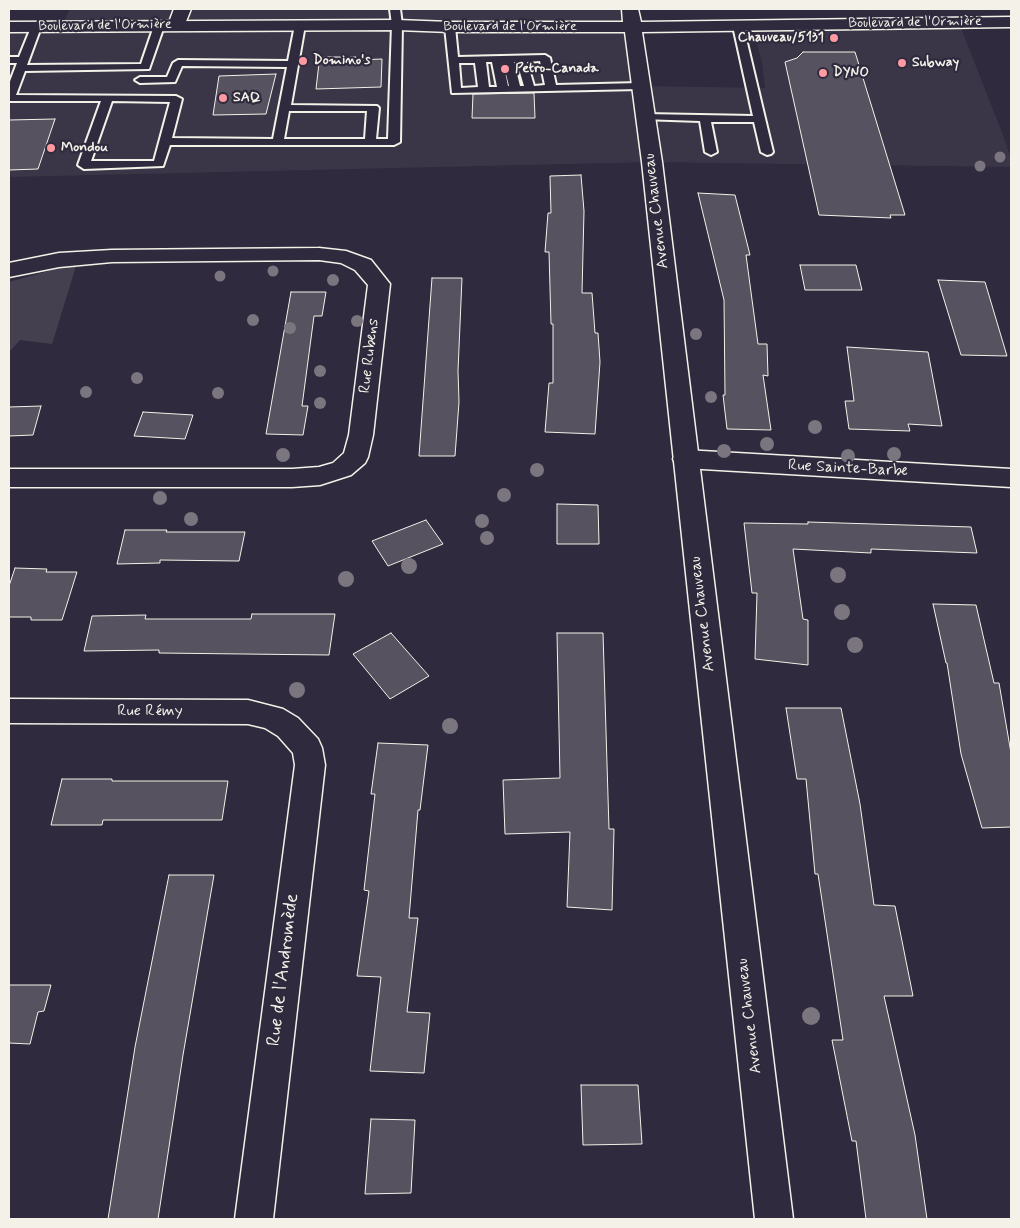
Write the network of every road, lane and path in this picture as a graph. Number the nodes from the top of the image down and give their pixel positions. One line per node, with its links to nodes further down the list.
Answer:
1 (630, 9): 9 (street, Avenue Chauveau)
2 (179, 17): 5 (street, Boulevard de l'Ormière); 6 (street, Boulevard de l'Ormière)
3 (396, 17): 5 (street, Boulevard de l'Ormière); 8 (street, Boulevard de l'Ormière); 34 (lane)
4 (1011, 22): 7 (street, Boulevard de l'Ormière)
5 (300, 25): 19 (lane)
6 (159, 26): 11 (street, Boulevard de l'Ormière); 20 (lane)
7 (738, 26): 9 (street, Boulevard de l'Ormière); 32 (lane)
8 (450, 27): 9 (street, Boulevard de l'Ormière); 17 (lane)
9 (633, 27): 22 (street, Avenue Chauveau)
10 (9, 28): 11 (street, Boulevard de l'Ormière)
11 (36, 28): 18 (lane)
12 (527, 58): 15 (lane); 24 (lane); 24 (lane)
13 (480, 59): 14 (lane); 17 (lane); 25 (lane)
14 (496, 59): 15 (lane); 26 (lane)
15 (508, 59): 23 (lane)
16 (9, 60): 18 (lane)
17 (454, 60): 25 (lane)
18 (22, 64): 20 (lane); 27 (lane)
19 (292, 64): 21 (lane); 29 (lane)
20 (145, 67): 21 (lane)
21 (140, 80): 28 (lane)
22 (640, 86): 24 (lane); 30 (street, Avenue Chauveau)
23 (515, 89): 24 (lane); 26 (lane)
24 (540, 89)
25 (484, 90): 26 (lane)
26 (503, 90)
27 (107, 98): 28 (lane); 33 (lane)
28 (134, 98): 33 (lane)
29 (284, 108): 34 (lane); 35 (lane)
30 (645, 117): 31 (lane); 39 (street, Avenue Chauveau)
31 (704, 118): 32 (lane); 36 (lane)
32 (759, 118): 37 (lane)
33 (165, 141): 35 (lane)
34 (370, 142): 35 (lane)
35 (278, 143)
36 (711, 152)
37 (767, 152)
38 (9, 270): 40 (street, Rue Rubens)
39 (685, 460): 41 (street, Rue Sainte-Barbe); 45 (street, Avenue Chauveau)
40 (9, 478)
41 (1011, 478)
42 (9, 711): 43 (street, Rue Rémy)
43 (288, 728): 44 (street, Rue de l'Andromède)
44 (254, 1219)
45 (774, 1219)

